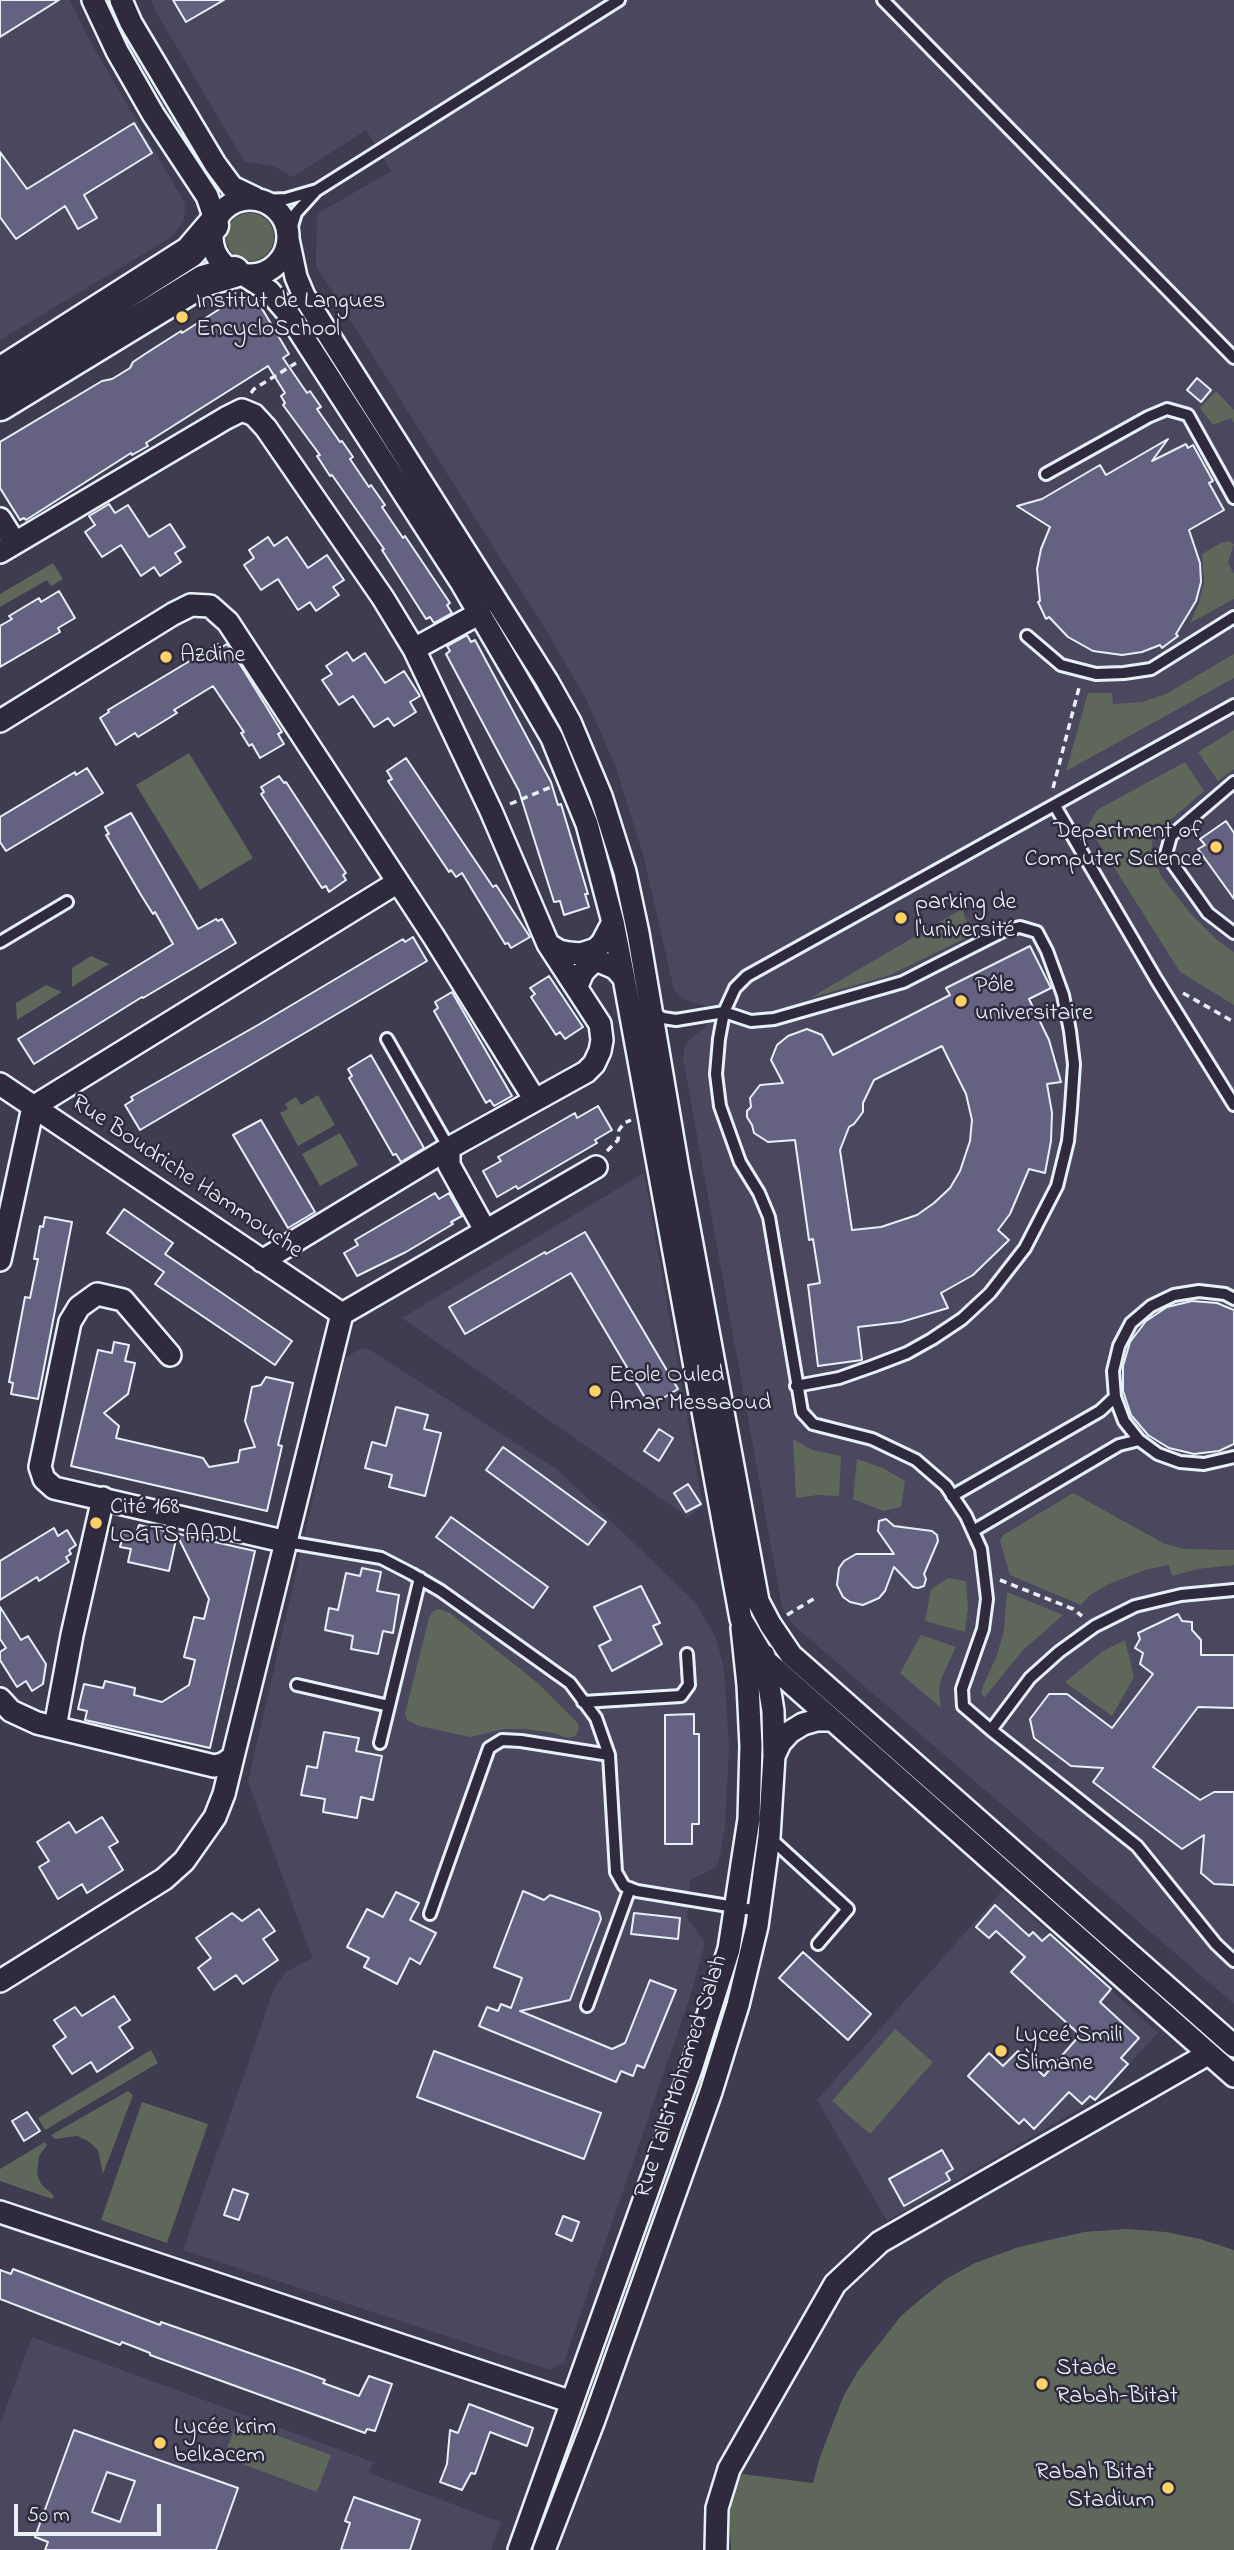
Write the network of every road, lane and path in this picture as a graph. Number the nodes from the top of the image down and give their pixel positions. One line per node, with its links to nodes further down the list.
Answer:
1 (93, 0): 7 (street)
2 (121, 0): 6 (street)
3 (619, 0): 5 (lane)
4 (883, 0): 11 (lane)
5 (317, 190): 6 (lane); 8 (lane)
6 (259, 199): 7 (street); 8 (street)
7 (214, 222): 9 (street); 12 (main road)
8 (288, 238): 9 (street); 39 (street, Rue Talbi Mohamed Salah)
9 (239, 273): 10 (street, Rue Talbi Mohamed Salah); 13 (main road)
10 (313, 353): 14 (path); 19 (street, Rue Talbi Mohamed Salah)
11 (1234, 358)
12 (0, 373)
13 (0, 405)
14 (242, 410): 18 (street); 22 (street)
15 (1046, 474): 16 (lane)
16 (1234, 498)
17 (0, 519): 18 (street)
18 (7, 547)
19 (480, 613): 22 (street); 26 (street, Rue Talbi Mohamed Salah)
20 (1234, 617): 23 (lane)
21 (1027, 636): 23 (lane)
22 (414, 649): 29 (street)
23 (1083, 672): 28 (path)
24 (1234, 705): 28 (lane)
25 (0, 721): 30 (street)
26 (570, 779): 29 (path); 32 (street, Rue Talbi Mohamed Salah)
27 (1234, 782): 33 (lane)
28 (1051, 809): 38 (lane); 40 (lane)
29 (491, 811): 35 (street)
30 (398, 882): 46 (street); 48 (street)
31 (67, 902): 34 (lane)
32 (613, 922): 36 (street); 37 (street, Rue Talbi Mohamed Salah)
33 (1234, 933)
34 (0, 942)
35 (548, 944): 36 (street); 36 (street)
36 (581, 966): 37 (street); 46 (street)
37 (624, 978): 72 (street, Rue Talbi Mohamed Salah)
38 (1156, 979): 42 (path); 47 (lane)
39 (650, 1011): 41 (lane); 44 (street, Rue Talbi Mohamed Salah)
40 (724, 1012): 41 (lane); 58 (lane); 58 (lane)
41 (676, 1020): 44 (lane)
42 (1234, 1021)
43 (387, 1039): 50 (lane)
44 (657, 1044): 70 (street, Rue Talbi Mohamed Salah)
45 (0, 1084): 48 (street, Rue Boudriche Hammouche)
46 (535, 1100): 50 (street)
47 (1234, 1105)
48 (33, 1107): 53 (street); 54 (street, Rue Boudriche Hammouche)
49 (624, 1124): 51 (path)
50 (449, 1148): 52 (street); 54 (street)
51 (596, 1167): 52 (street)
52 (485, 1230): 56 (street)
53 (0, 1260)
54 (262, 1261): 56 (street, Rue Boudriche Hammouche)
55 (1234, 1298): 59 (lane)
56 (342, 1314): 65 (street)
57 (170, 1355): 63 (street)
58 (796, 1386): 62 (lane)
59 (1115, 1397): 60 (lane); 62 (lane)
60 (1139, 1440): 61 (lane); 64 (lane)
61 (1234, 1457)
62 (952, 1496): 64 (lane)
63 (103, 1499): 65 (street); 83 (street)
64 (973, 1531): 66 (lane)
65 (287, 1542): 67 (lane); 88 (street)
66 (986, 1574): 73 (path); 84 (lane)
67 (420, 1578): 80 (lane); 81 (lane)
68 (1234, 1590): 73 (lane)
69 (815, 1598): 71 (path)
70 (758, 1601): 75 (street); 76 (street, Rue Talbi Mohamed Salah)
71 (798, 1608)
72 (741, 1619): 76 (street); 78 (street, Rue Talbi Mohamed Salah)
73 (1095, 1626): 84 (lane)
74 (687, 1654): 80 (lane)
75 (791, 1655): 76 (street); 98 (street)
76 (765, 1660): 78 (street); 82 (street); 87 (street, Rue Talbi Mohamed Salah)
77 (297, 1685): 81 (lane)
78 (749, 1694): 91 (street, Rue Talbi Mohamed Salah)
79 (0, 1699): 83 (street)
80 (583, 1702): 86 (lane)
81 (389, 1706): 85 (lane)
82 (832, 1720): 87 (street); 99 (street)
83 (55, 1727): 88 (street)
84 (991, 1730): 95 (lane)
85 (380, 1743)
86 (609, 1755): 90 (lane); 93 (lane)
87 (774, 1756): 89 (street, Rue Talbi Mohamed Salah)
88 (223, 1762): 96 (street)
89 (769, 1838): 92 (street, Rue Talbi Mohamed Salah); 94 (lane)
90 (630, 1888): 91 (lane); 97 (lane)
91 (736, 1906): 92 (lane); 102 (street, Rue Talbi Mohamed Salah)
92 (759, 1911): 104 (street, Rue Talbi Mohamed Salah)
93 (430, 1914)
94 (818, 1944)
95 (1234, 1961)
96 (0, 1981)
97 (587, 2006)
98 (1234, 2046)
99 (1208, 2054): 100 (street); 105 (street)
100 (1234, 2076)
101 (0, 2212): 102 (street)
102 (572, 2402): 103 (street, Rue Talbi Mohamed Salah)
103 (519, 2550)
104 (544, 2550)
105 (716, 2550)

